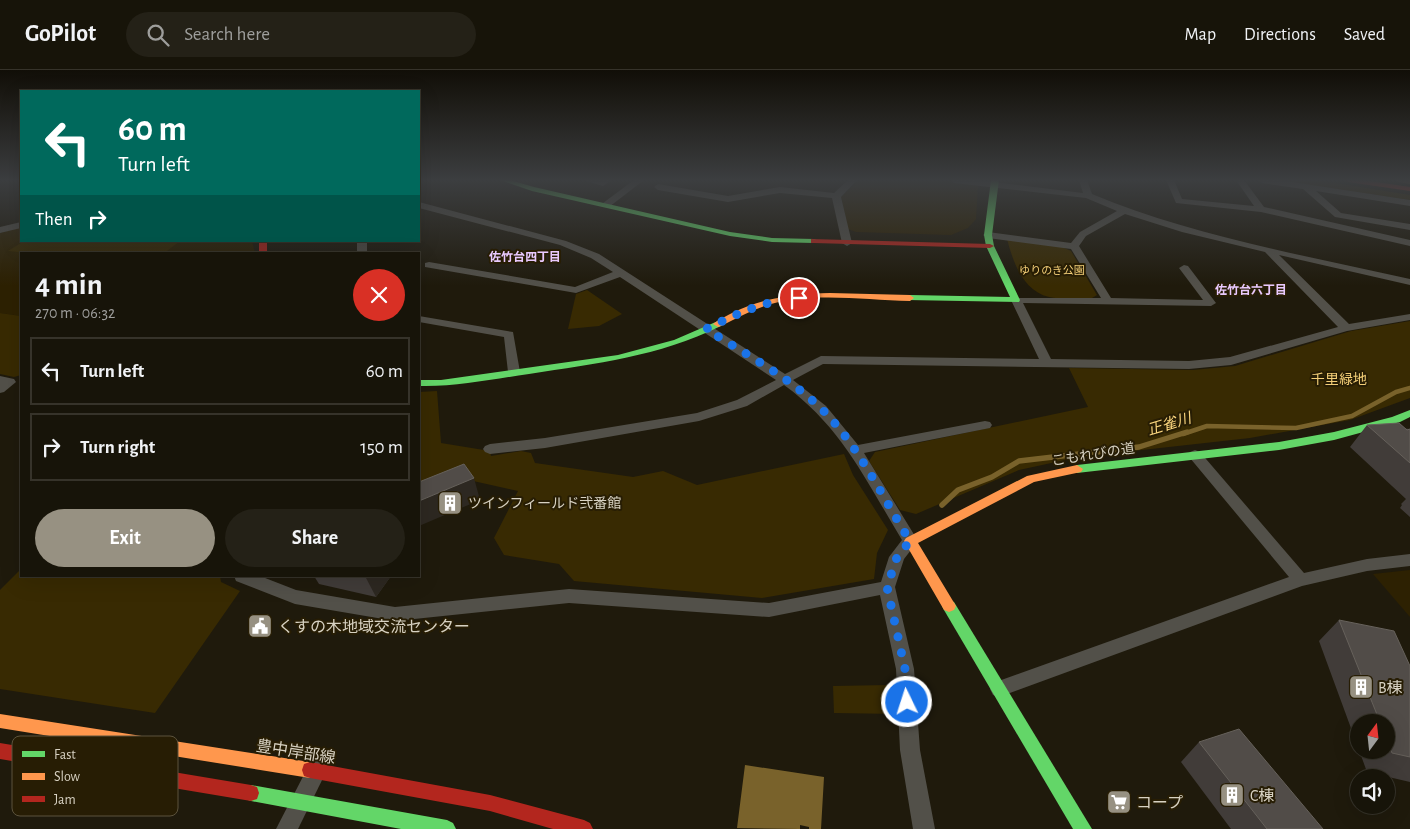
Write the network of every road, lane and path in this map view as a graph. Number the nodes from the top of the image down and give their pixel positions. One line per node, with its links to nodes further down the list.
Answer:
1 (458, 215): 20 (street)
2 (651, 215): 14 (street)
3 (841, 215): 14 (street)
4 (992, 215): 13 (street)
5 (1116, 215): 16 (street)
6 (1138, 215): 17 (street)
7 (1289, 215): 15 (street)
8 (1341, 215): 11 (street)
9 (0, 217): 12 (street)
10 (20, 225): 12 (street)
11 (1410, 227)
12 (3, 230)
13 (989, 240): 14 (street); 16 (street); 22 (street)
14 (847, 243)
15 (1410, 243)
16 (1074, 246): 23 (street)
17 (1268, 250): 21 (street); 26 (street)
18 (429, 265): 20 (street)
19 (1184, 268): 23 (street)
20 (620, 273): 27 (street)
21 (1410, 282)
22 (1016, 300): 23 (street); 27 (street); 28 (street)
23 (1108, 301)
24 (1410, 318): 26 (street)
25 (420, 319): 29 (street)
26 (1346, 328): 28 (street)
27 (706, 329): 29 (street); 31 (street)
28 (1046, 362): 31 (street)
29 (514, 372): 32 (street)
30 (0, 380): 33 (street)
31 (785, 380): 38 (street); 39 (street)
32 (420, 383)
33 (0, 389)
34 (1410, 413): 35 (street, こもれびの道)
35 (1396, 420): 37 (street); 40 (street, こもれびの道)
36 (985, 425): 39 (street)
37 (1410, 430)
38 (490, 449)
39 (855, 450): 41 (street)
40 (1195, 456): 41 (street, こもれびの道); 44 (street)
41 (910, 541): 45 (street); 46 (street)
42 (1410, 560): 44 (street)
43 (245, 577): 45 (street)
44 (1300, 580): 46 (street)
45 (887, 587): 56 (street)
46 (998, 689): 57 (street)
47 (0, 721): 48 (street, 豊中岸部線)
48 (97, 736)
49 (178, 749): 50 (street, 豊中岸部線)
50 (317, 770): 52 (street); 55 (street, 豊中岸部線)
51 (178, 781): 52 (street)
52 (301, 802): 53 (street); 54 (street)
53 (287, 829)
54 (447, 829)
55 (584, 829)
56 (924, 829)
57 (1083, 829)

